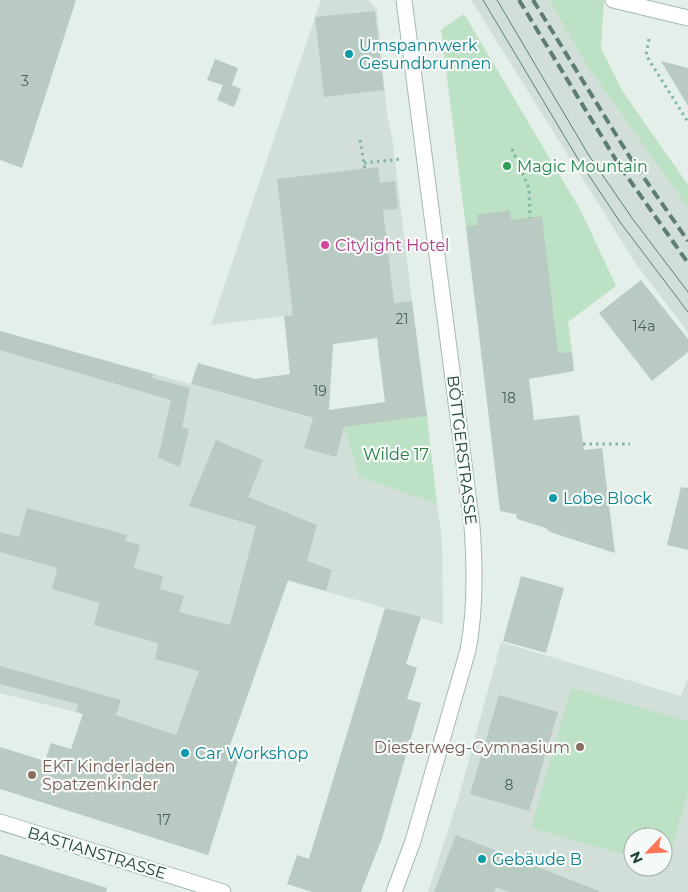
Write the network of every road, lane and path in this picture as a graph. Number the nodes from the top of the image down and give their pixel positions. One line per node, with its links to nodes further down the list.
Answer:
1 (404, 0): 16 (street, BÖTTGERSTRASSE)
2 (613, 0): 3 (street)
3 (688, 18)
4 (649, 40): 5 (path)
5 (688, 122)
6 (360, 140): 9 (path)
7 (512, 149): 11 (path)
8 (401, 159): 9 (path)
9 (364, 163): 10 (path)
10 (365, 169)
11 (530, 218)
12 (583, 444): 13 (path)
13 (630, 444)
14 (0, 822): 15 (street, BASTIANSTRASSE)
15 (223, 892)
16 (394, 892)

